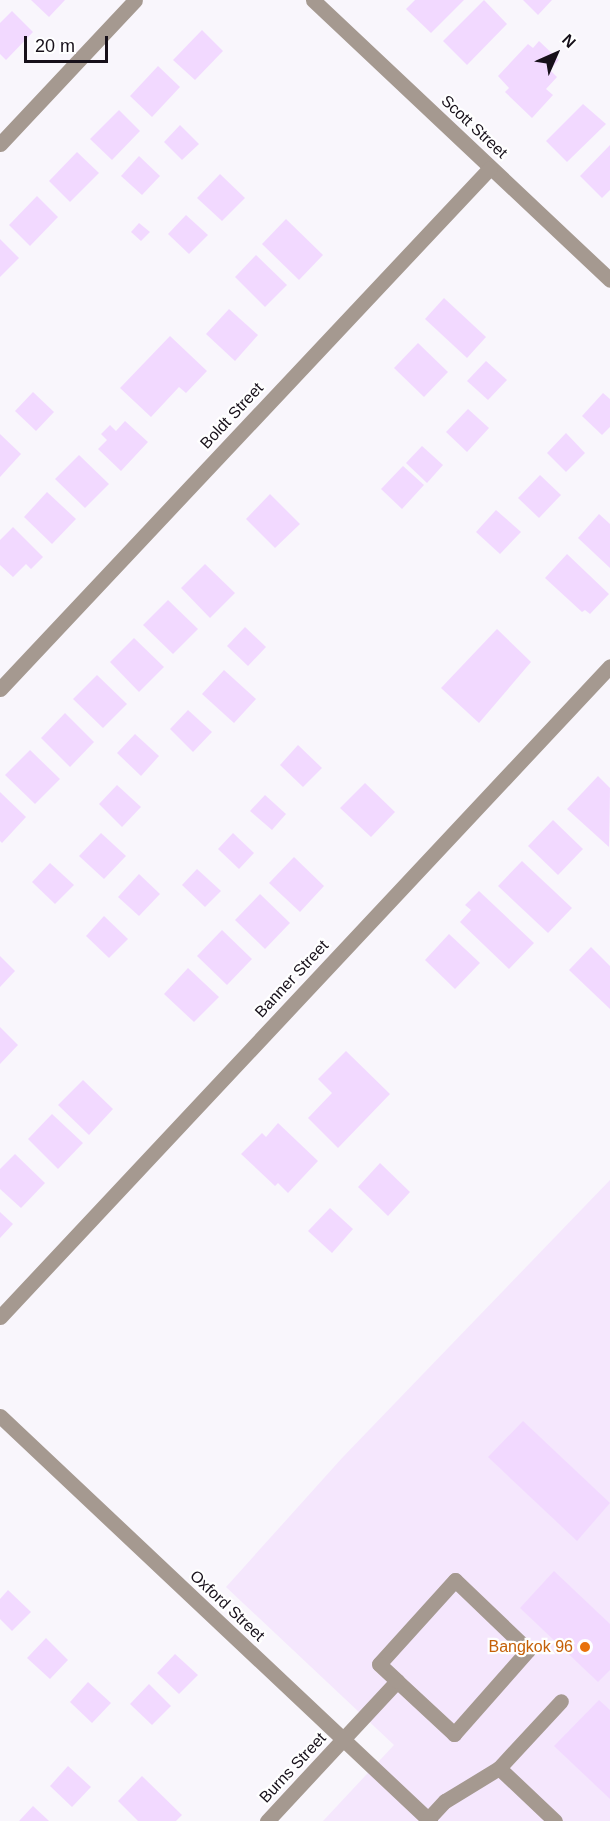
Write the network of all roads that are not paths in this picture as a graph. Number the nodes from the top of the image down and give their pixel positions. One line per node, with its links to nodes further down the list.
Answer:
1 (135, 0): 3 (street)
2 (313, 0): 4 (street, Scott Street)
3 (0, 144)
4 (490, 168): 5 (street, Scott Street); 7 (street, Boldt Street)
5 (610, 280)
6 (610, 666): 8 (street, Banner Street)
7 (0, 689)
8 (0, 1317)
9 (0, 1416): 12 (street, Oxford Street)
10 (397, 1681): 10 (street); 12 (street, Burns Street)
11 (561, 1701): 13 (street)
12 (344, 1740): 14 (street, Oxford Street); 15 (street, Burns Street)
13 (499, 1768): 14 (street); 16 (street)
14 (429, 1820)
15 (267, 1821)
16 (555, 1821)

